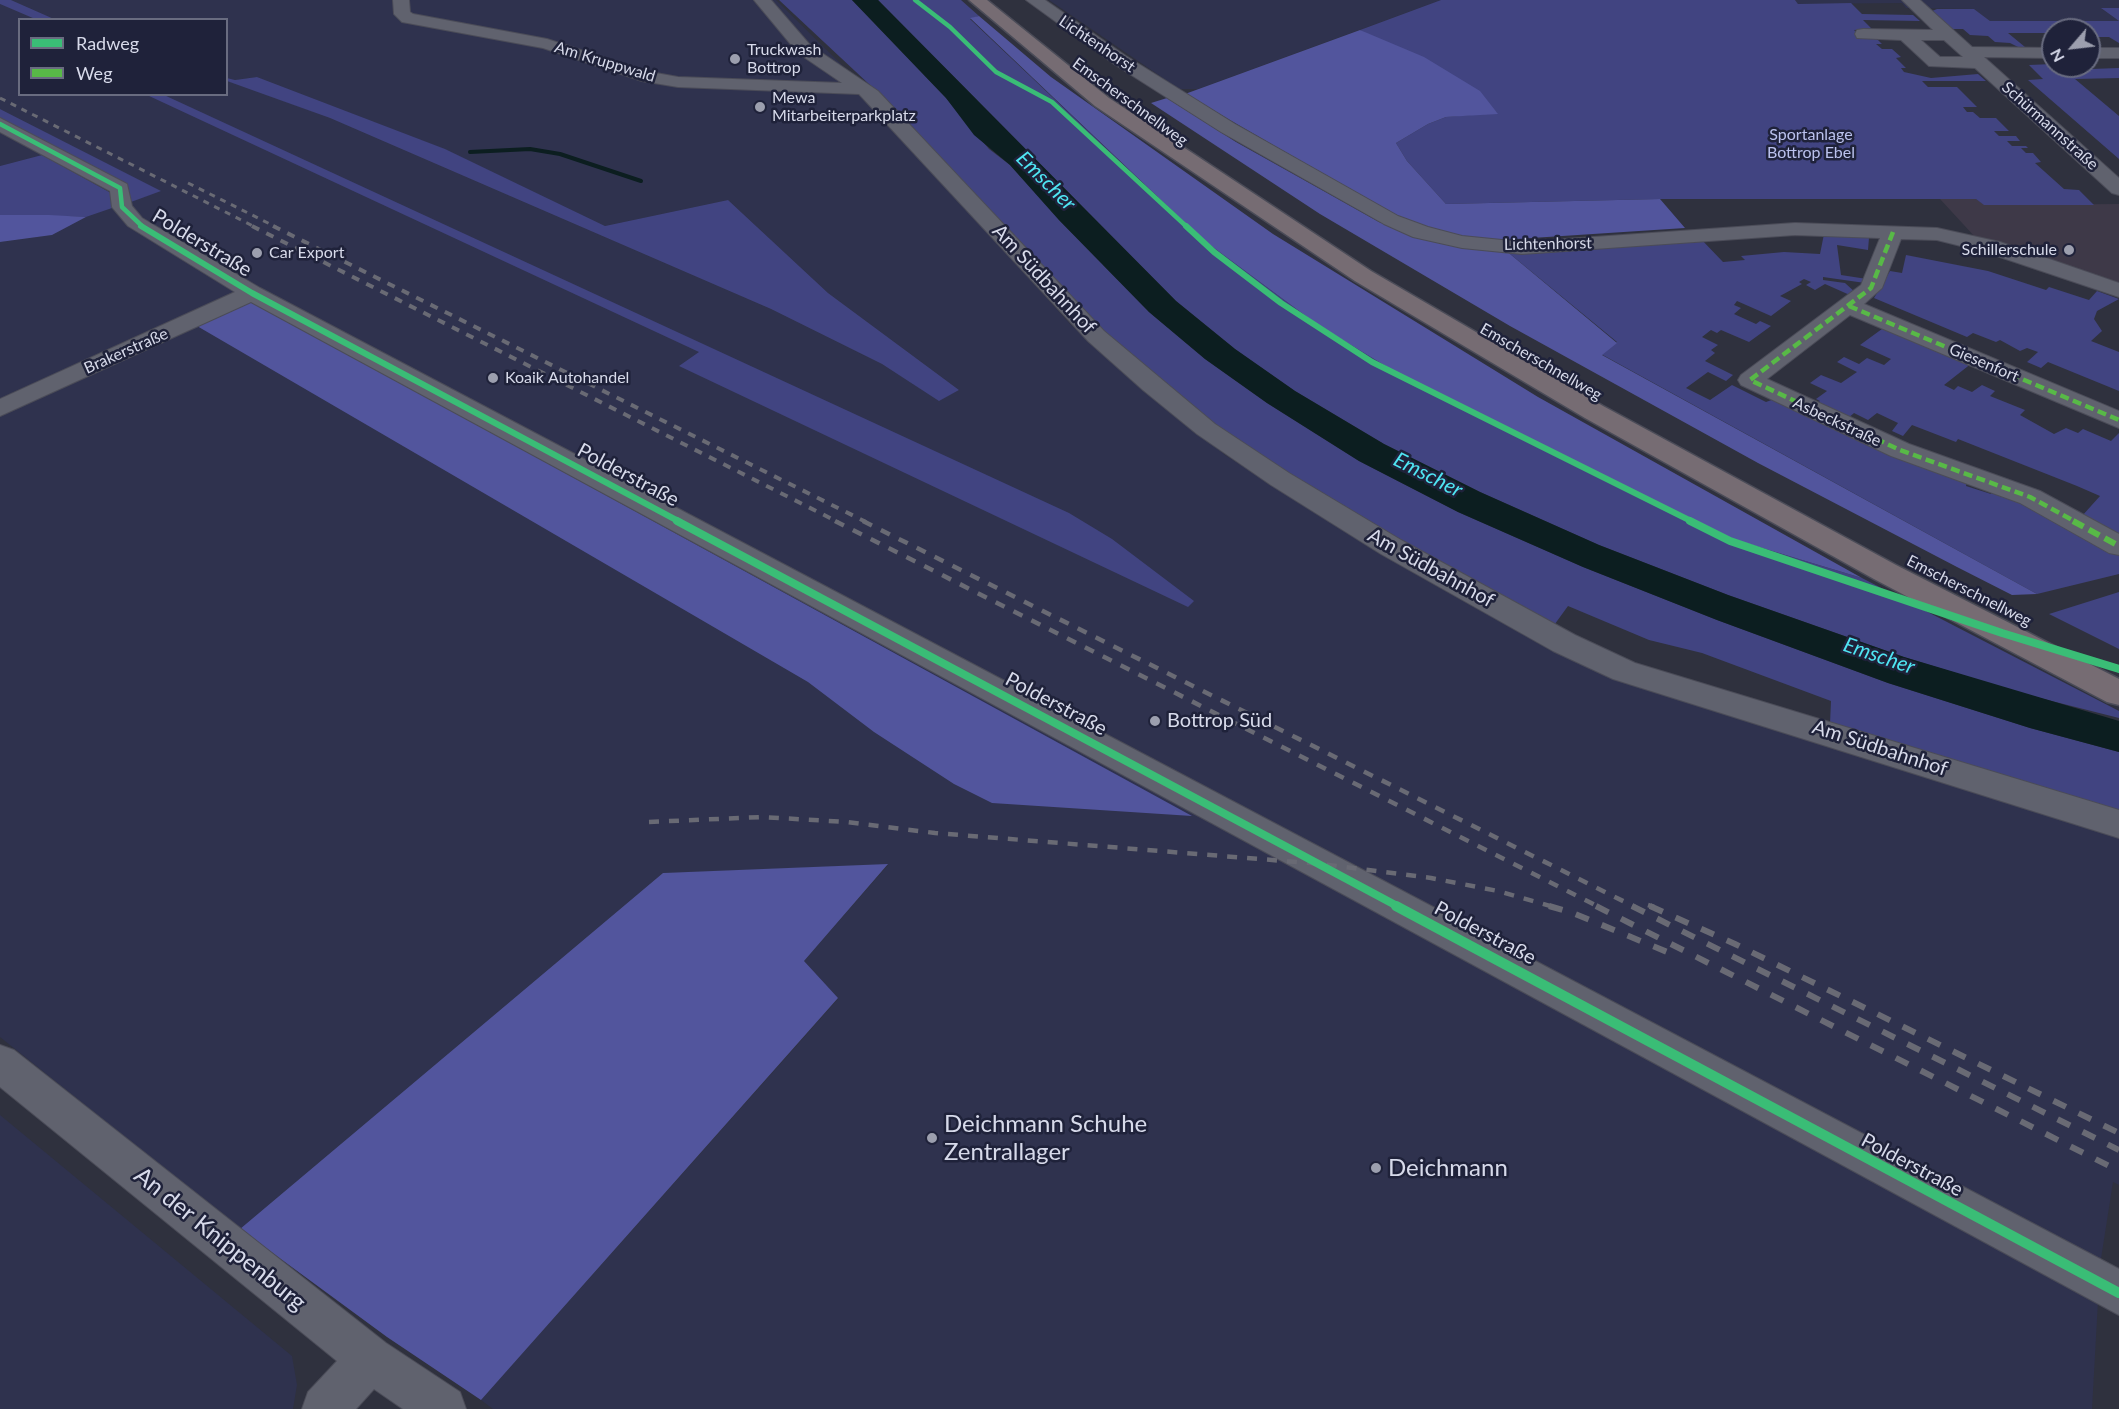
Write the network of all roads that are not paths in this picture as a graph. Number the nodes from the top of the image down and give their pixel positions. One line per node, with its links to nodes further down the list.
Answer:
1 (401, 0): 15 (street, Am Kruppwald)
2 (762, 0): 13 (street, Am Südbahnhof)
3 (977, 0): 27 (highway, Emscherschnellweg)
4 (997, 0): 26 (highway, Emscherschnellweg)
5 (1034, 0): 19 (street, Lichtenhorst)
6 (1910, 0): 8 (street, Schürmannstraße)
7 (1863, 34): 9 (street)
8 (1948, 34): 9 (street); 14 (street, Schürmannstraße)
9 (1906, 35): 14 (street)
10 (2101, 53): 11 (street)
11 (2119, 53)
12 (2041, 54): 14 (street)
13 (815, 58): 15 (street); 16 (street, Am Südbahnhof)
14 (1974, 58): 18 (street, Schürmannstraße)
15 (773, 86): 16 (street, Am Kruppwald)
16 (867, 92): 28 (street, Am Südbahnhof)
17 (0, 124): 21 (street, Polderstraße)
18 (2119, 189)
19 (1893, 232): 20 (street, Lichtenhorst); 22 (street, Asbeckstraße)
20 (2119, 290)
21 (252, 293): 23 (street, Brakerstraße); 30 (street, Polderstraße)
22 (1849, 306): 24 (street, Giesenfort); 25 (street, Asbeckstraße)
23 (0, 408)
24 (2119, 420)
25 (2119, 546)
26 (2119, 668)
27 (2119, 693)
28 (2119, 824)
29 (0, 1063): 31 (street, An der Knippenburg)
30 (2119, 1293)
31 (370, 1359): 32 (street); 33 (street, An der Knippenburg)
32 (326, 1409)
33 (443, 1409)

